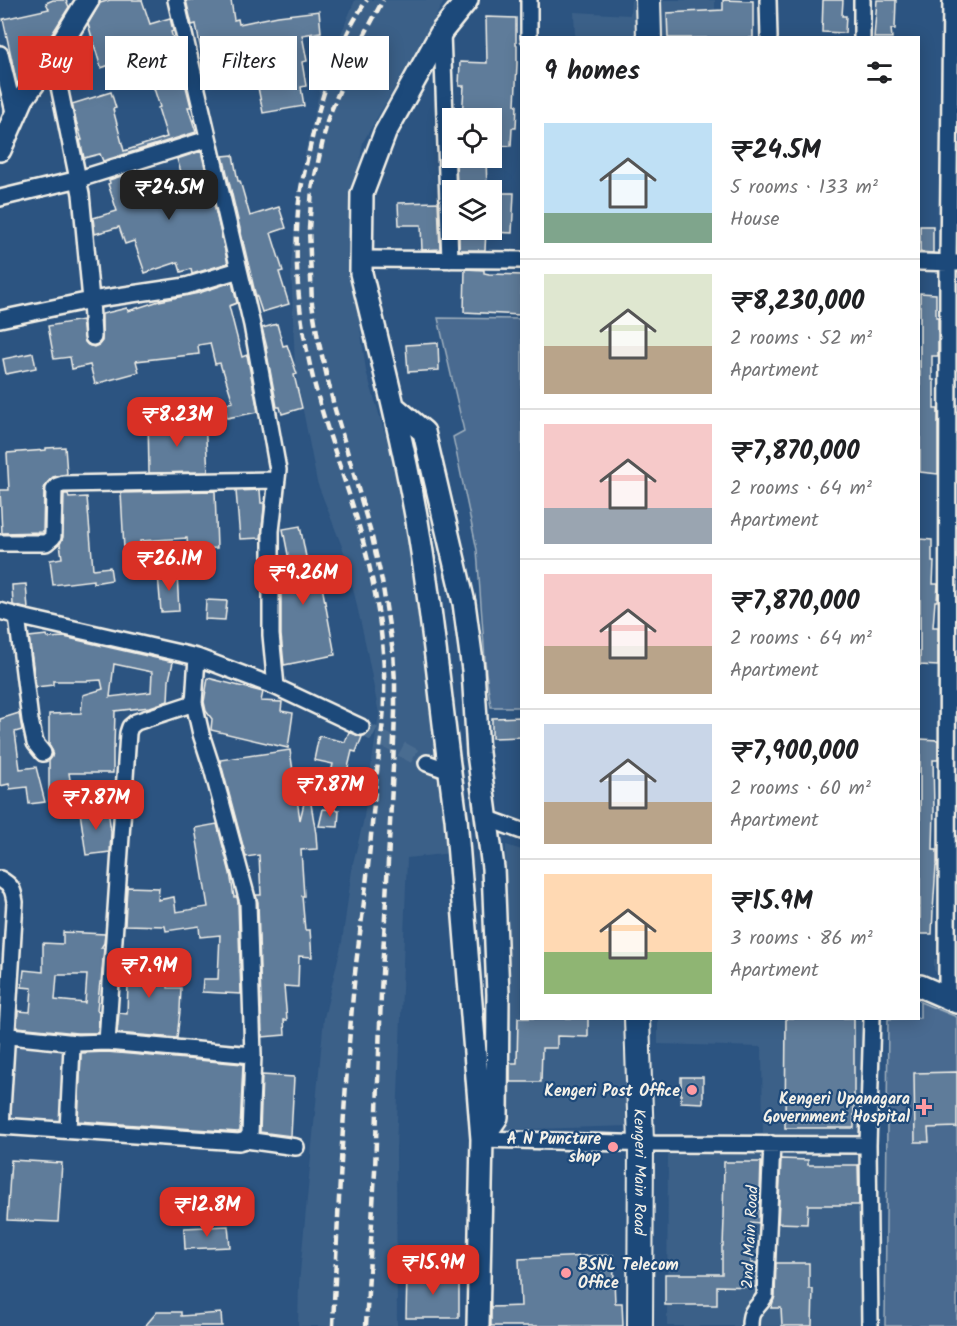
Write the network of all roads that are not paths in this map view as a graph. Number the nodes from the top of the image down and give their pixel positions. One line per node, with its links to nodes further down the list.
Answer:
1 (88, 0): 10 (street)
2 (176, 0): 19 (street)
3 (467, 0): 9 (street)
4 (529, 0): 11 (street)
5 (648, 0): 12 (main road)
6 (768, 0): 13 (street)
7 (862, 0): 14 (street)
8 (951, 0): 27 (street)
9 (442, 31): 23 (street); 24 (street)
10 (66, 36)
11 (529, 36)
12 (649, 36)
13 (769, 36)
14 (862, 36)
15 (0, 54): 18 (street)
16 (30, 90): 18 (street)
17 (60, 90): 21 (street)
18 (15, 116): 20 (street)
19 (208, 139): 21 (street); 28 (street)
20 (0, 150)
21 (79, 179): 22 (street); 29 (street)
22 (0, 198)
23 (360, 259): 24 (street); 32 (street)
24 (450, 260): 25 (street)
25 (520, 260)
26 (920, 262): 27 (street)
27 (952, 263): 48 (street)
28 (239, 270): 29 (street); 33 (street)
29 (91, 300): 30 (street); 31 (street)
30 (0, 319)
31 (93, 337)
32 (394, 407): 43 (street); 44 (street)
33 (277, 480): 34 (street); 38 (street)
34 (0, 543)
35 (0, 611): 36 (street)
36 (17, 616): 37 (street); 41 (street)
37 (197, 657): 38 (street); 39 (street)
38 (276, 687): 40 (street)
39 (194, 703): 53 (street); 55 (street)
40 (361, 728)
41 (43, 753)
42 (428, 763): 43 (street)
43 (449, 771): 58 (street)
44 (486, 818): 45 (street); 58 (street)
45 (520, 830)
46 (0, 879): 52 (street)
47 (920, 986): 48 (street)
48 (952, 1000)
49 (637, 1020): 60 (main road, Kengeri Main Road)
50 (654, 1020): 60 (main road, Kengeri Main Road)
51 (872, 1020): 62 (street)
52 (3, 1035): 54 (street); 56 (street)
53 (107, 1042): 54 (street); 55 (street)
54 (77, 1043): 57 (street)
55 (253, 1054): 59 (street)
56 (0, 1126): 57 (street)
57 (68, 1130): 59 (street)
58 (482, 1139): 60 (street); 64 (street)
59 (246, 1140): 63 (street)
60 (647, 1144): 61 (street); 65 (main road, Kengeri Main Road); 66 (main road, Kengeri Main Road)
61 (772, 1144): 62 (street); 67 (street, 2nd Main Road)
62 (868, 1145): 68 (street)
63 (296, 1147)
64 (478, 1326)
65 (640, 1326)
66 (655, 1326)
67 (750, 1326)
68 (870, 1326)

